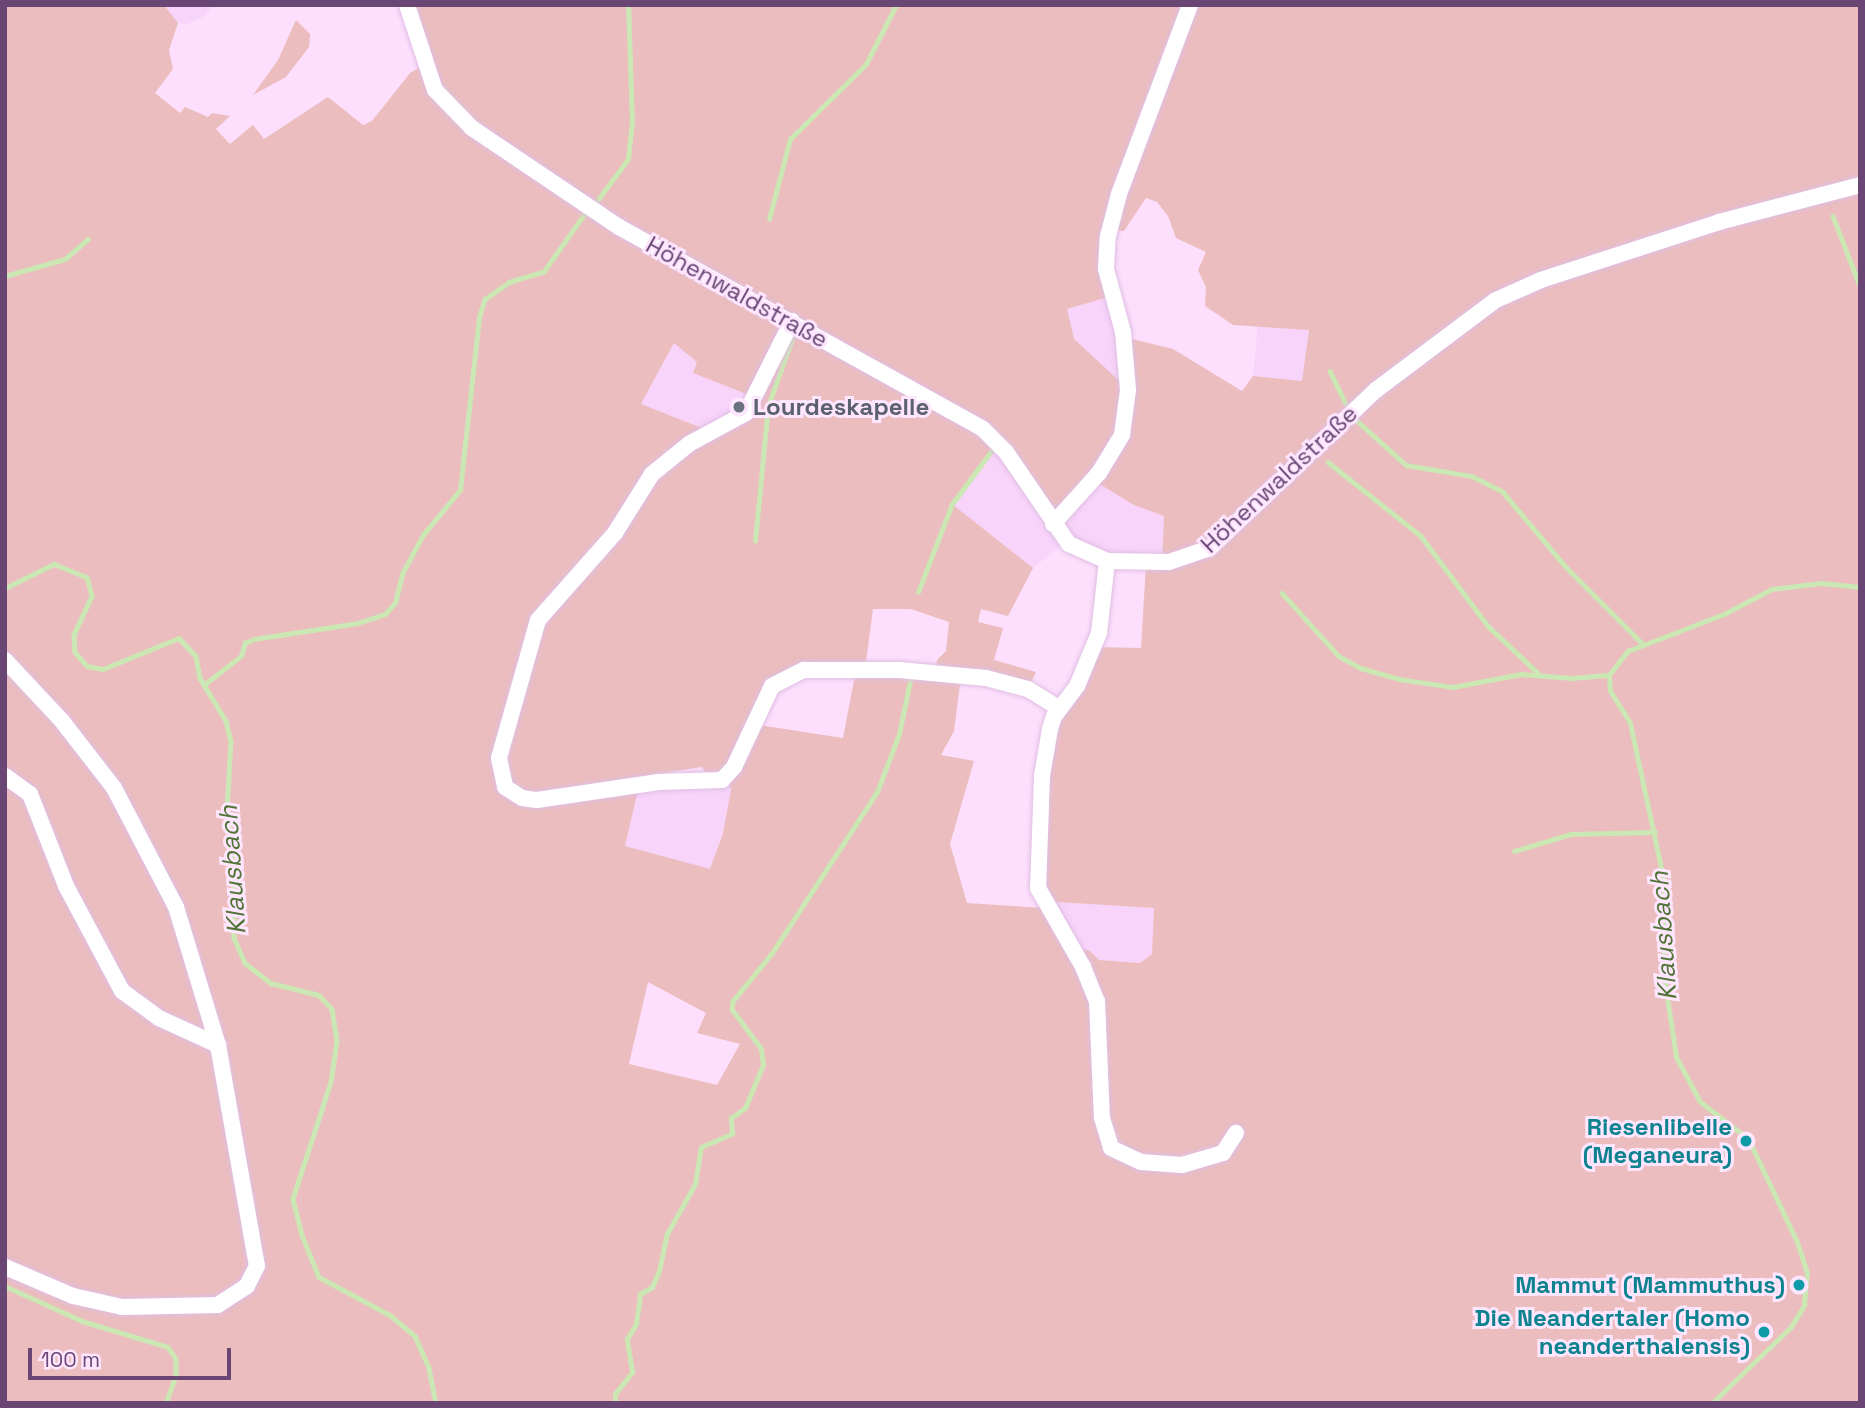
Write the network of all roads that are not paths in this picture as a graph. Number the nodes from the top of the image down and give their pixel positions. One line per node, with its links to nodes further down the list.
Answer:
1 (407, 5): 4 (street, Höhenwaldstraße)
2 (1190, 5): 5 (street)
3 (1860, 185): 6 (street, Höhenwaldstraße)
4 (792, 321): 5 (street, Höhenwaldstraße); 8 (street)
5 (1053, 524): 6 (street, Höhenwaldstraße)
6 (1107, 561): 8 (street)
7 (5, 660): 10 (street)
8 (1059, 708): 11 (street)
9 (5, 776): 10 (street)
10 (218, 1045): 12 (street)
11 (1236, 1133)
12 (5, 1267)

